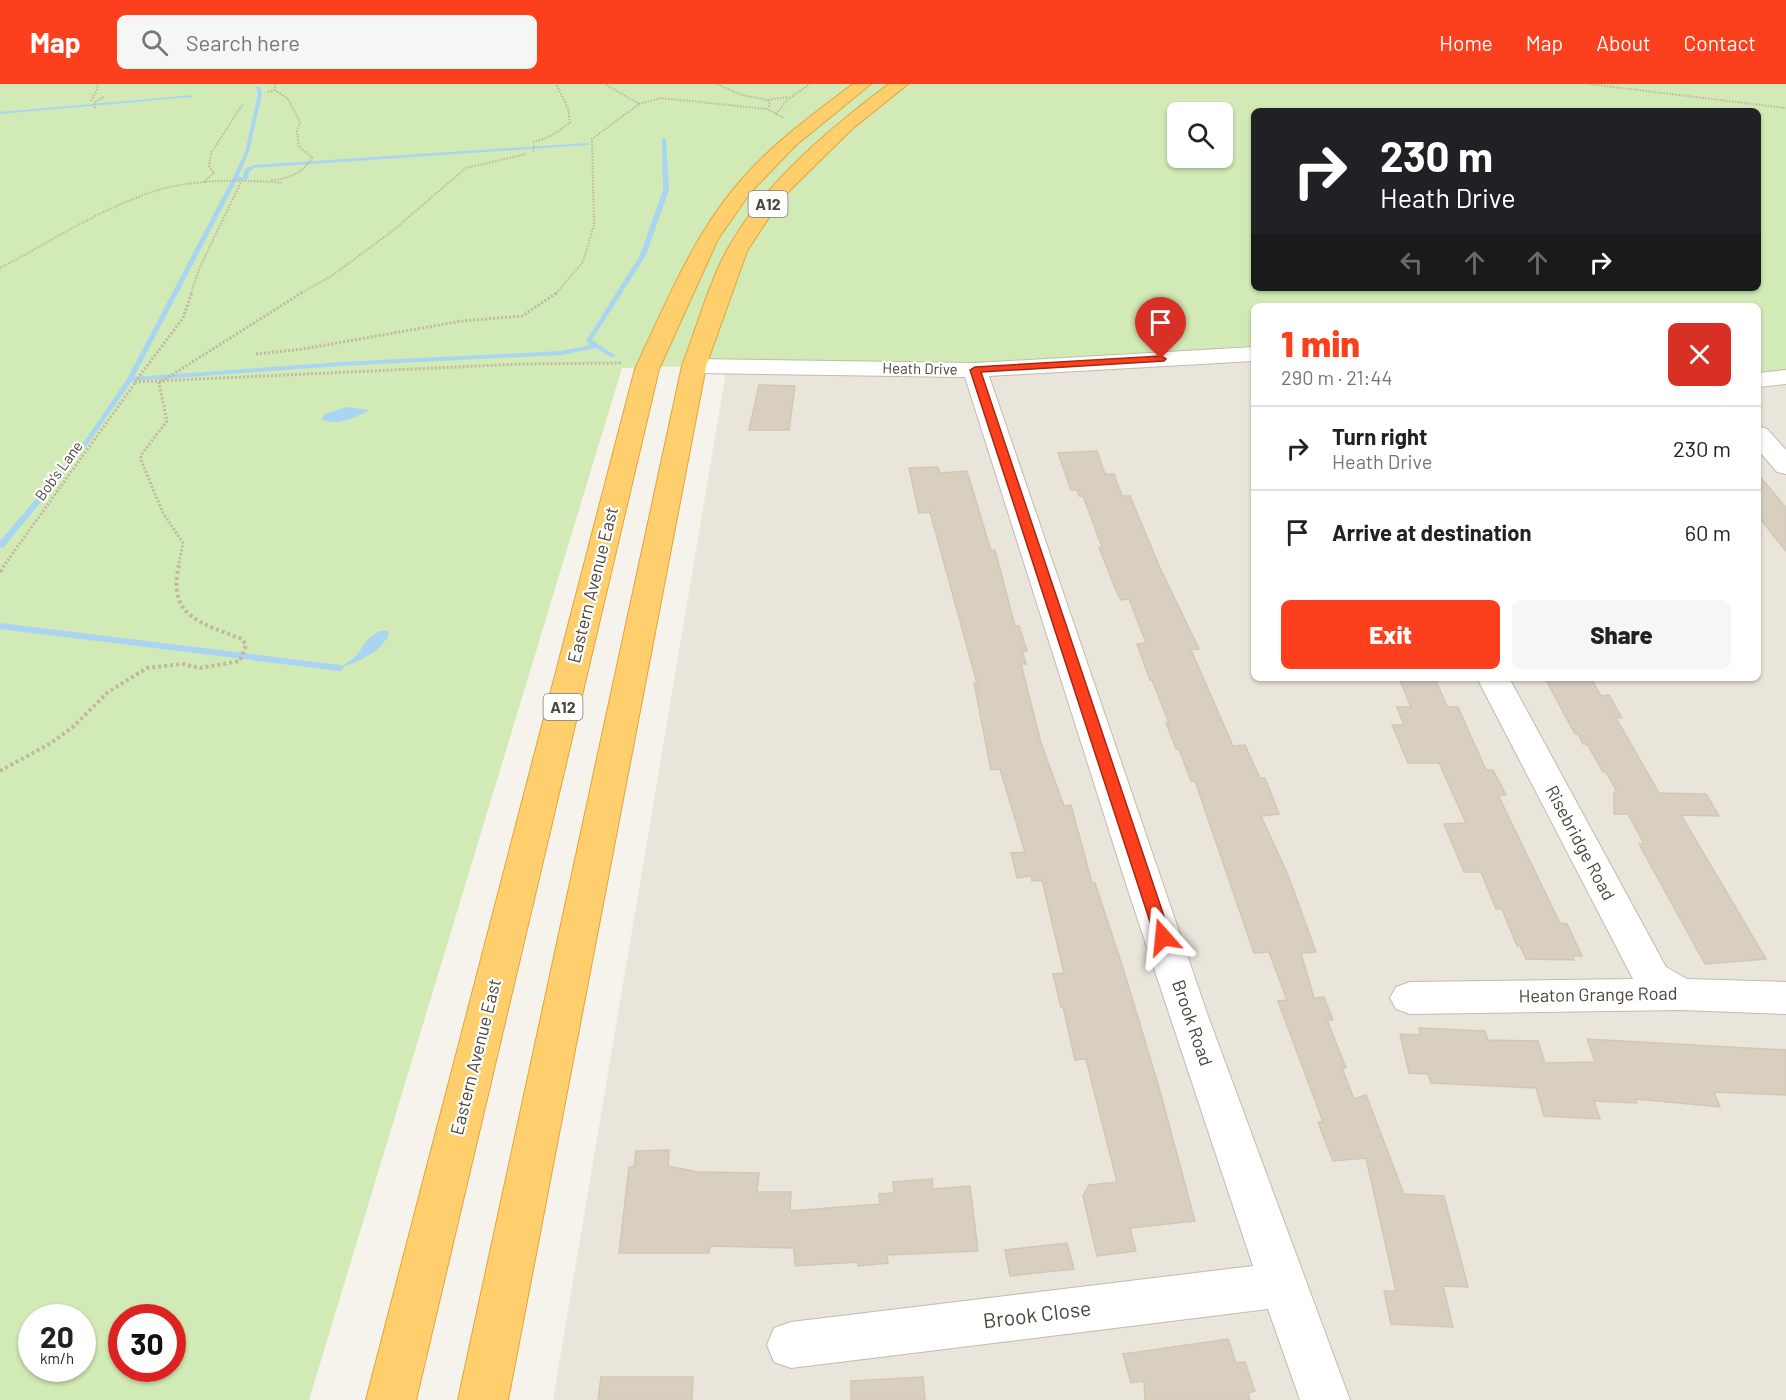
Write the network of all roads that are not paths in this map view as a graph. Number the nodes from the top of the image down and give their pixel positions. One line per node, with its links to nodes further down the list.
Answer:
1 (863, 84): 16 (highway, Eastern Avenue East / A12)
2 (900, 84): 4 (highway, A12)
3 (1251, 354): 5 (street, Heath Drive)
4 (694, 366): 5 (street, Heath Drive); 17 (highway, A12)
5 (975, 370): 14 (street, Brook Road)
6 (1786, 377): 7 (street)
7 (1761, 380)
8 (1761, 437): 9 (street)
9 (1786, 465)
10 (1495, 681): 11 (street, Risebridge Road)
11 (1682, 994): 12 (street, Heaton Grange Road); 13 (street, Heaton Grange Road)
12 (1410, 998)
13 (1786, 998)
14 (1282, 1285): 15 (street, Brook Close); 18 (street, Brook Road)
15 (791, 1345)
16 (391, 1400)
17 (483, 1400)
18 (1325, 1400)

